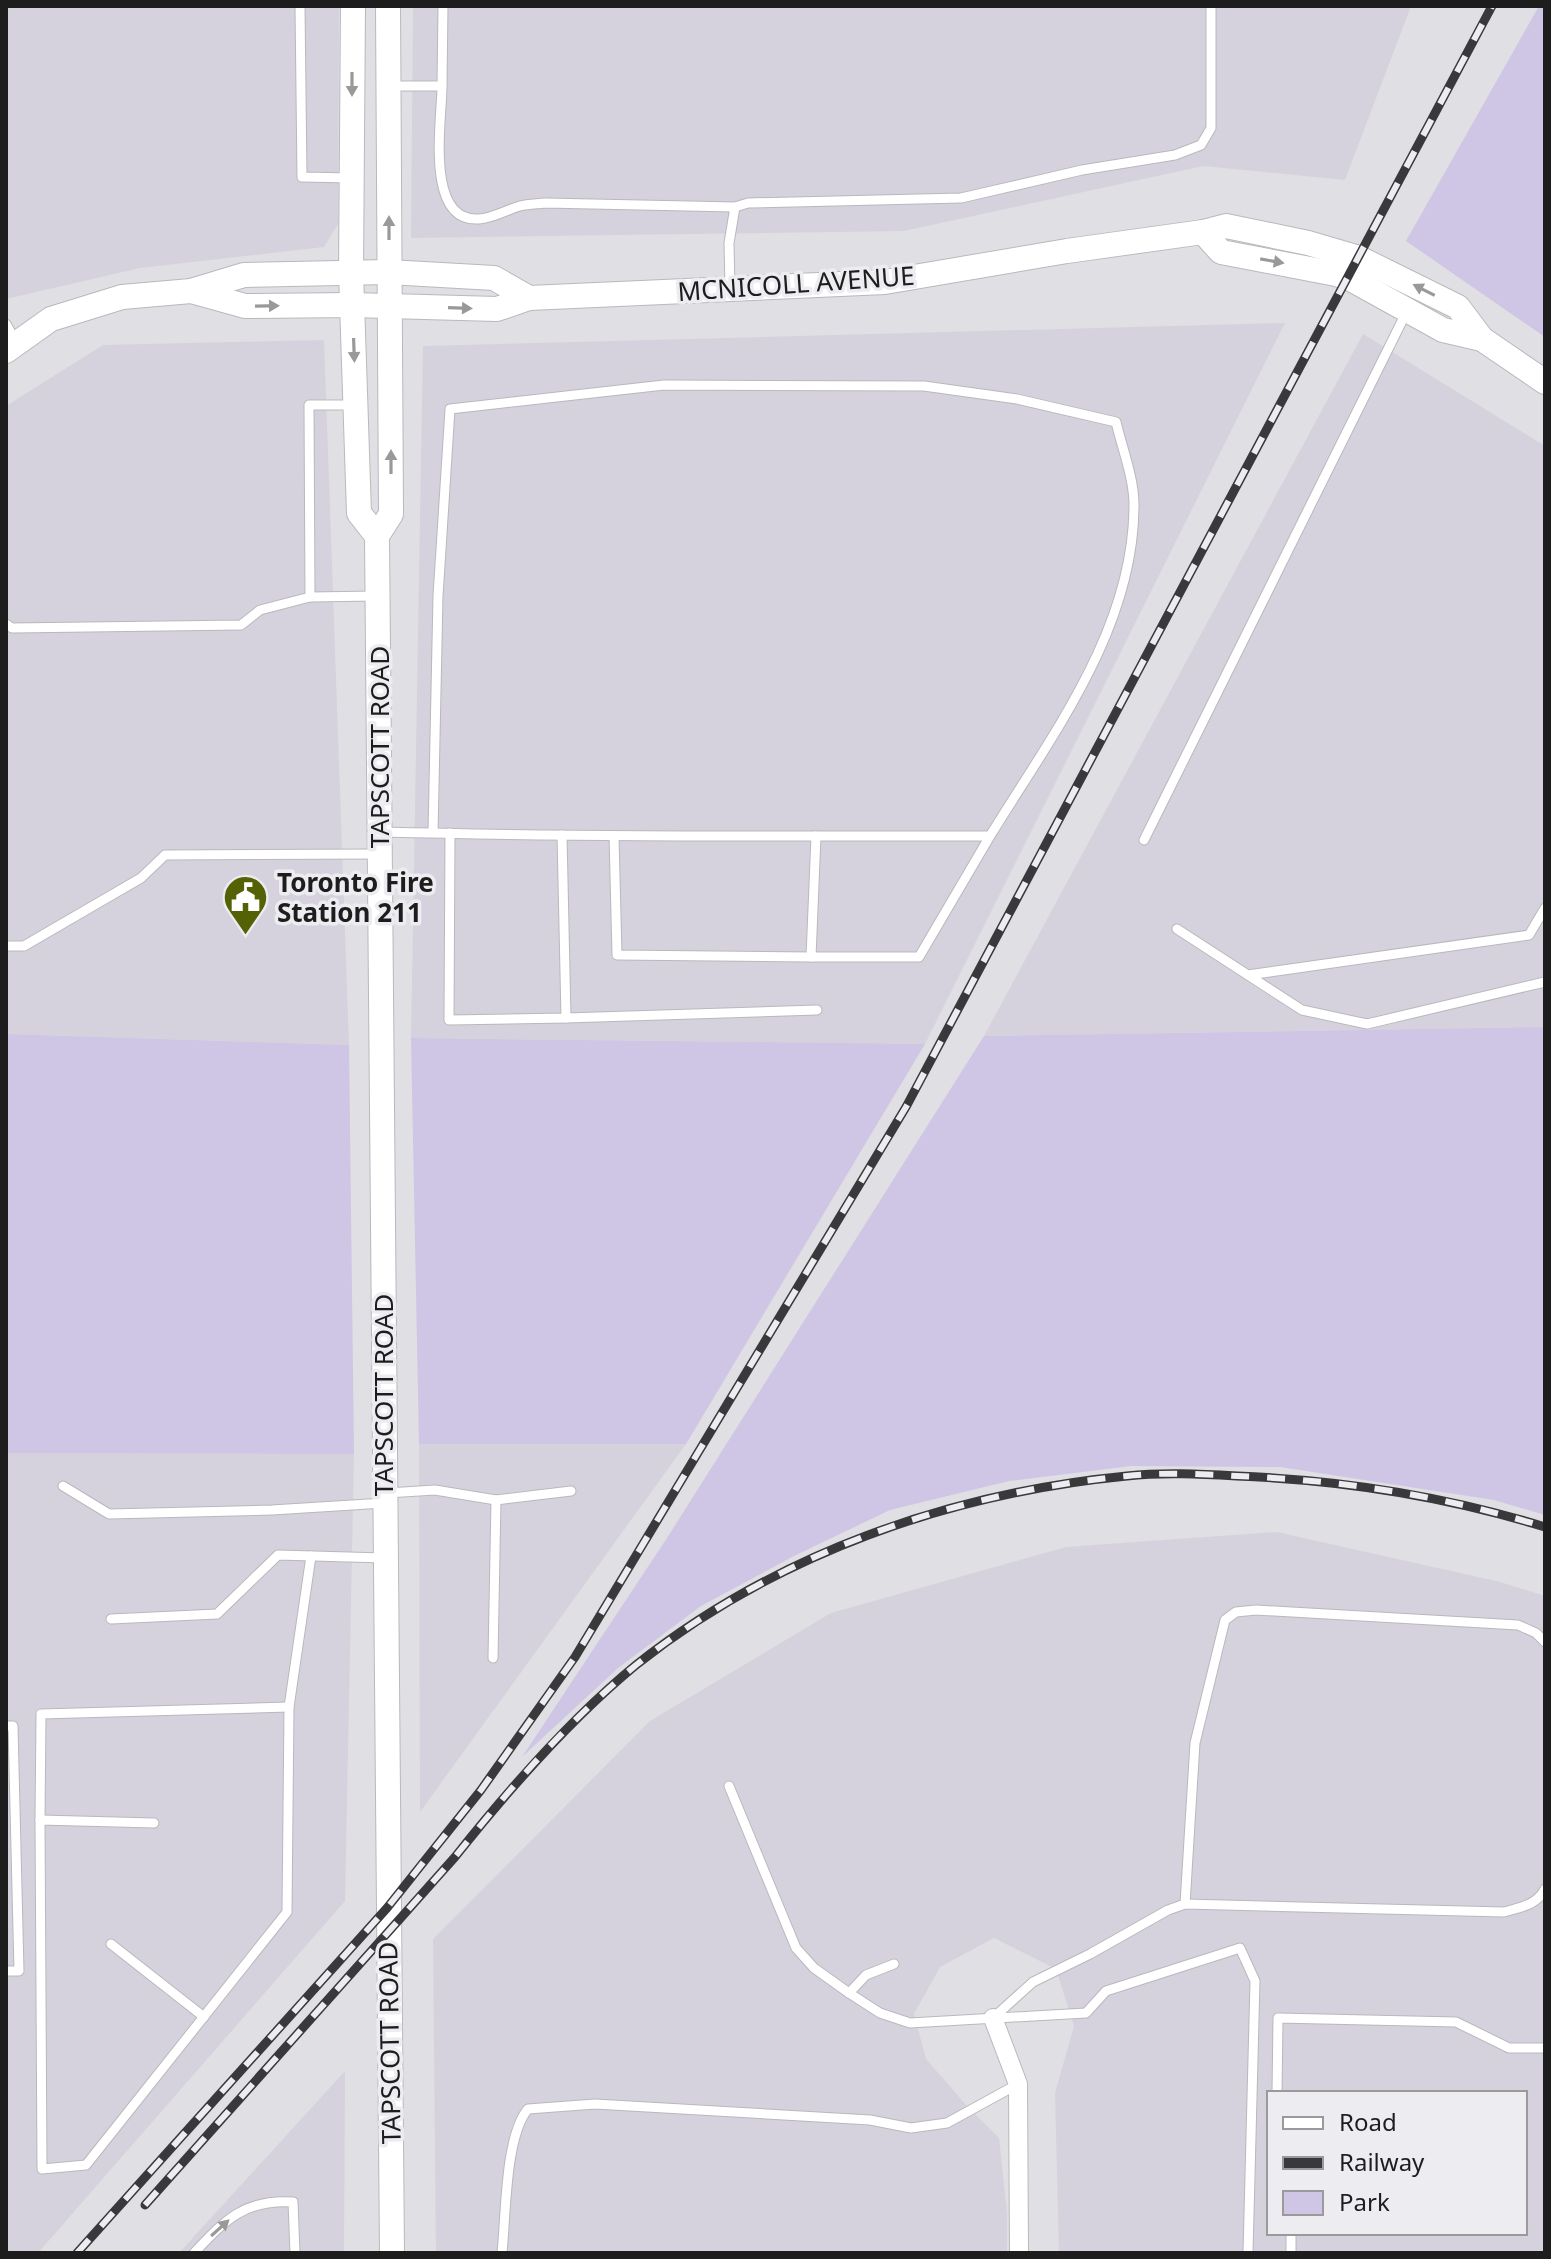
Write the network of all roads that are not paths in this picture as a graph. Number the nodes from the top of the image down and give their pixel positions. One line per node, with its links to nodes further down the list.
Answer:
1 (300, 6): 8 (lane)
2 (353, 6): 8 (street, TAPSCOTT ROAD, one-way to 8)
3 (388, 6): 6 (street, TAPSCOTT ROAD)
4 (443, 6): 7 (lane)
5 (1211, 6): 9 (lane)
6 (388, 86): 7 (lane); 12 (street, TAPSCOTT ROAD, one-way to 6)
7 (442, 86): 9 (lane)
8 (352, 178): 11 (street, TAPSCOTT ROAD)
9 (735, 207): 13 (lane)
10 (1203, 232): 13 (street, MCNICOLL AVENUE); 18 (street, MCNICOLL AVENUE, one-way to 18); 20 (street, MCNICOLL AVENUE, one-way to 10)
11 (351, 272): 12 (street, MCNICOLL AVENUE); 14 (street, MCNICOLL AVENUE); 16 (street, TAPSCOTT ROAD)
12 (388, 272): 15 (street, MCNICOLL AVENUE); 17 (street, TAPSCOTT ROAD)
13 (731, 289): 15 (street, MCNICOLL AVENUE)
14 (191, 291): 16 (street, MCNICOLL AVENUE, one-way to 16); 19 (street, MCNICOLL AVENUE)
15 (529, 298): 17 (street, MCNICOLL AVENUE, one-way to 15)
16 (352, 305): 17 (street, MCNICOLL AVENUE); 22 (street, TAPSCOTT ROAD, one-way to 22)
17 (390, 306): 23 (street, TAPSCOTT ROAD, one-way to 17)
18 (1407, 310): 20 (street, MCNICOLL AVENUE); 33 (lane)
19 (10, 339)
20 (1482, 339): 21 (street, MCNICOLL AVENUE)
21 (1545, 382)
22 (355, 405): 23 (street, TAPSCOTT ROAD); 25 (lane)
23 (377, 536): 24 (street, TAPSCOTT ROAD)
24 (378, 596): 25 (lane); 34 (street, TAPSCOTT ROAD)
25 (310, 597): 26 (lane)
26 (6, 624)
27 (433, 833): 28 (lane); 32 (lane); 34 (lane)
28 (450, 833): 29 (lane); 42 (lane)
29 (562, 835): 30 (lane); 42 (lane)
30 (614, 836): 31 (lane); 38 (lane)
31 (816, 836): 32 (lane); 38 (lane)
32 (990, 836): 38 (lane)
33 (1144, 840)
34 (379, 843): 37 (lane); 45 (street, TAPSCOTT ROAD)
35 (1545, 908): 39 (lane)
36 (1177, 929): 39 (lane)
37 (6, 946)
38 (811, 957)
39 (1248, 975): 40 (lane)
40 (1545, 982)
41 (817, 1010): 42 (lane)
42 (566, 1018)
43 (63, 1486): 45 (lane)
44 (571, 1491): 46 (lane)
45 (384, 1498): 46 (lane); 48 (street, TAPSCOTT ROAD)
46 (496, 1500): 51 (lane)
47 (311, 1556): 48 (lane); 49 (lane); 52 (lane)
48 (384, 1558): 71 (street, TAPSCOTT ROAD)
49 (111, 1619)
50 (1545, 1642): 59 (lane)
51 (493, 1658)
52 (289, 1707): 55 (lane); 64 (lane)
53 (6, 1726): 57 (lane)
54 (729, 1786): 63 (lane)
55 (40, 1820): 56 (lane); 64 (lane)
56 (154, 1823)
57 (11, 1860): 62 (lane)
58 (1545, 1889): 59 (lane)
59 (1185, 1904): 65 (lane)
60 (111, 1944): 64 (lane)
61 (894, 1964): 63 (lane)
62 (6, 1971)
63 (849, 1993): 65 (lane)
64 (204, 2017)
65 (993, 2018): 67 (street); 74 (lane)
66 (1545, 2048): 68 (lane)
67 (1018, 2084): 72 (lane); 73 (street)
68 (1277, 2091)
69 (194, 2253): 70 (lane, one-way to 70)
70 (295, 2253)
71 (392, 2253)
72 (502, 2253)
73 (1019, 2253)
74 (1248, 2253)

